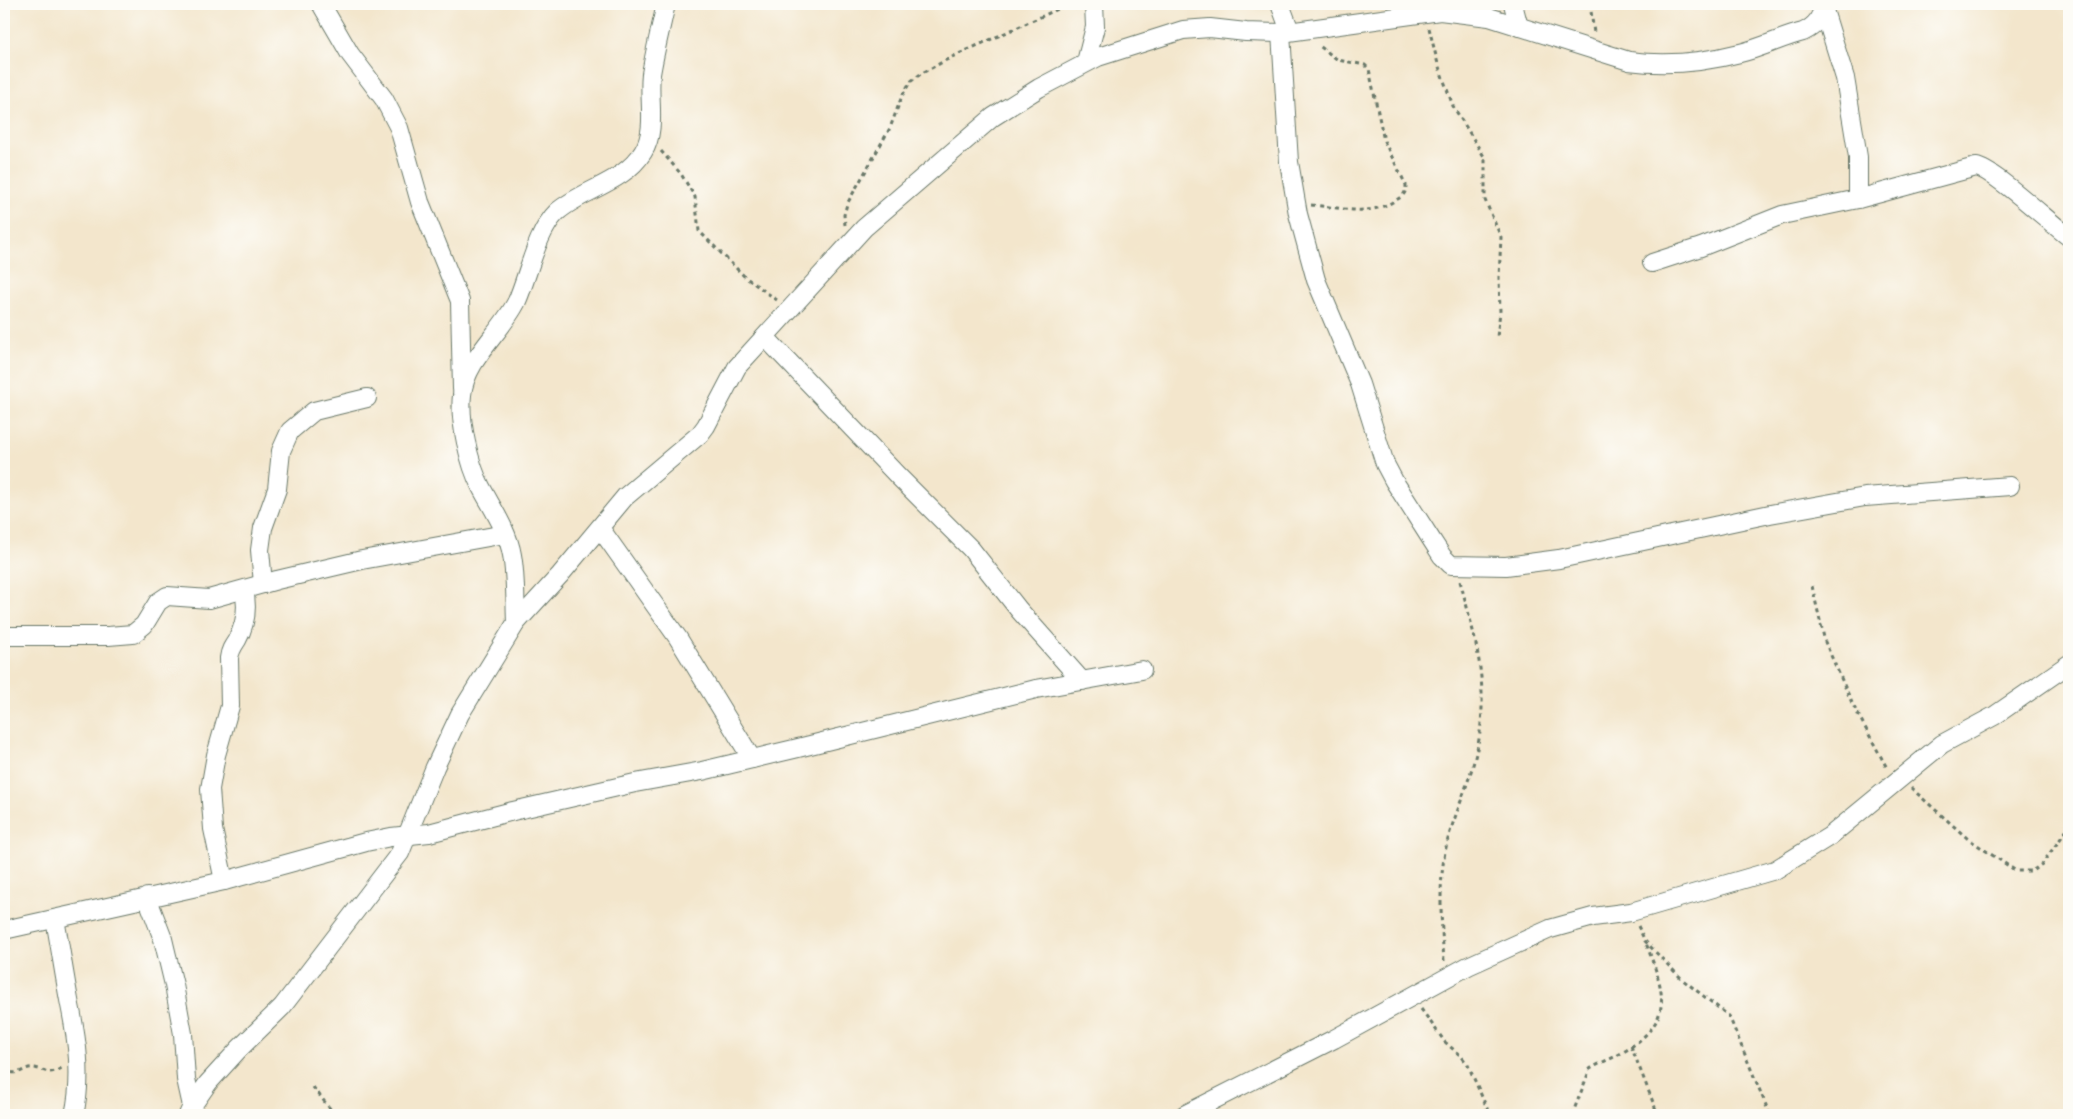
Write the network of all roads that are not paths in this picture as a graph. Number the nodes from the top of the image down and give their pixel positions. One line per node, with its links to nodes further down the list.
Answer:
1 (321, 4): 15 (street)
2 (666, 4): 15 (street)
3 (1094, 4): 10 (street)
4 (1280, 4): 9 (street)
5 (1513, 4): 8 (street)
6 (1823, 6): 8 (street); 11 (street)
7 (1425, 8): 8 (street); 9 (street)
8 (1519, 26)
9 (1291, 31): 10 (street); 17 (street)
10 (1086, 62): 14 (street)
11 (1858, 199): 12 (street); 13 (street)
12 (2069, 237)
13 (1652, 263)
14 (765, 337): 18 (street); 26 (street)
15 (462, 393): 19 (street)
16 (367, 398): 20 (street)
17 (2010, 486)
18 (600, 528): 22 (street); 27 (street)
19 (505, 534): 20 (street); 22 (street)
20 (263, 584): 21 (street)
21 (244, 590): 23 (street); 29 (street)
22 (516, 623): 28 (street)
23 (4, 636)
24 (2069, 664): 35 (street)
25 (1142, 670): 26 (street)
26 (1082, 681): 27 (street)
27 (752, 759): 28 (street)
28 (409, 834): 29 (street); 33 (street)
29 (224, 880): 30 (street)
30 (147, 898): 31 (street); 33 (street)
31 (55, 919): 32 (street); 34 (street)
32 (4, 930)
33 (190, 1110)
34 (74, 1115)
35 (1184, 1115)

